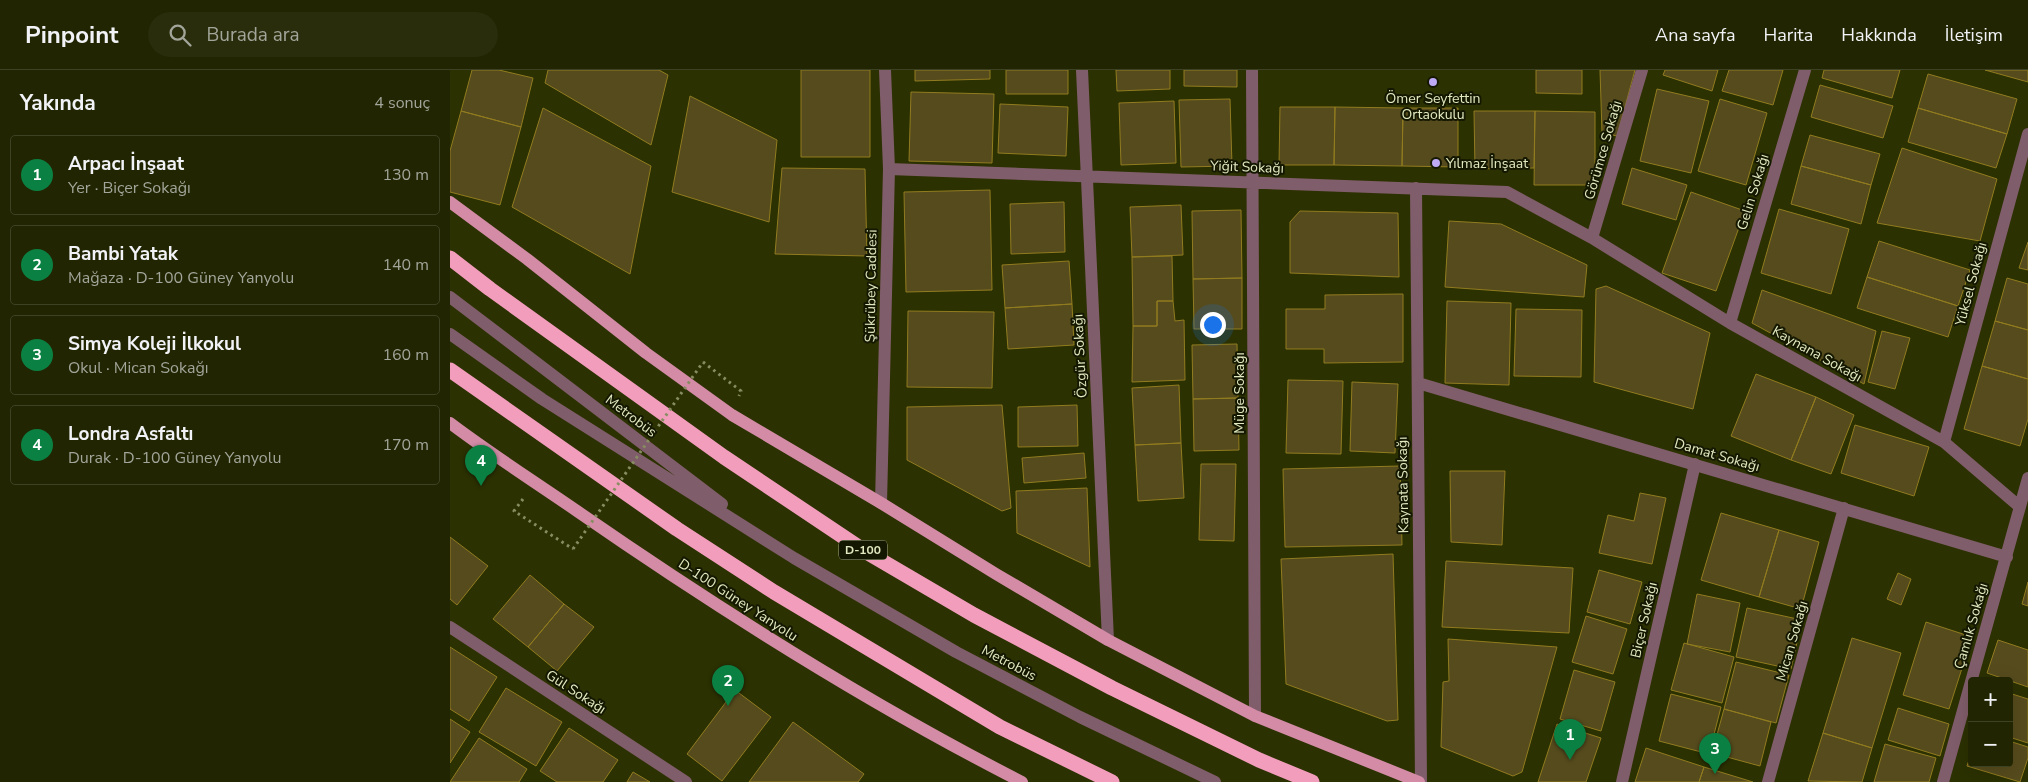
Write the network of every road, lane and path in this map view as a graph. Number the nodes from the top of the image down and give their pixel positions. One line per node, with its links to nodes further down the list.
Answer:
1 (885, 70): 7 (street, Şükrübey Caddesi)
2 (1082, 70): 8 (street, Özgür Sokağı)
3 (1252, 70): 9 (street, Müge Sokağı)
4 (1642, 70): 12 (street, Görümce Sokağı)
5 (1805, 70): 15 (street, Gelin Sokağı)
6 (2028, 134): 21 (street, Yüksel Sokağı)
7 (889, 169): 8 (street, Yiğit Sokağı); 24 (street, Şükrübey Caddesi)
8 (1087, 176): 9 (street, Yiğit Sokağı); 31 (street, Özgür Sokağı)
9 (1252, 182): 10 (street, Yiğit Sokağı); 32 (street, Müge Sokağı)
10 (1416, 188): 12 (street, Yiğit Sokağı); 18 (street, Kaynata Sokağı)
11 (450, 202): 24 (main road)
12 (1592, 238): 15 (street, Kaynana Sokağı)
13 (450, 258): 37 (highway, D-100)
14 (450, 296): 29 (street, Metrobüs)
15 (1730, 323): 21 (street, Kaynana Sokağı)
16 (450, 334): 29 (street, Metrobüs)
17 (450, 370): 35 (highway)
18 (1418, 383): 22 (street, Damat Sokağı); 38 (street, Kaynata Sokağı)
19 (741, 391): 27 (path, bridge)
20 (451, 427): 34 (main road, D-100 Güney Yanyolu)
21 (1944, 442): 25 (street, Kaynana Sokağı)
22 (1695, 464): 26 (street, Damat Sokağı); 39 (street, Biçer Sokağı)
23 (2028, 478): 25 (street, Çamlık Sokağı)
24 (881, 503): 31 (main road)
25 (2020, 507): 28 (street, Çamlık Sokağı)
26 (1844, 508): 28 (street, Damat Sokağı); 40 (street, Mican Sokağı)
27 (514, 511)
28 (2007, 557): 41 (street, Çamlık Sokağı)
29 (794, 558): 36 (street, Metrobüs)
30 (450, 627): 33 (street, Gül Sokağı)
31 (1108, 640): 32 (main road)
32 (1256, 716): 38 (main road)
33 (686, 782)
34 (1022, 782)
35 (1112, 782)
36 (1215, 782)
37 (1312, 782)
38 (1420, 782)
39 (1622, 782)
40 (1768, 782)
41 (1942, 782)

